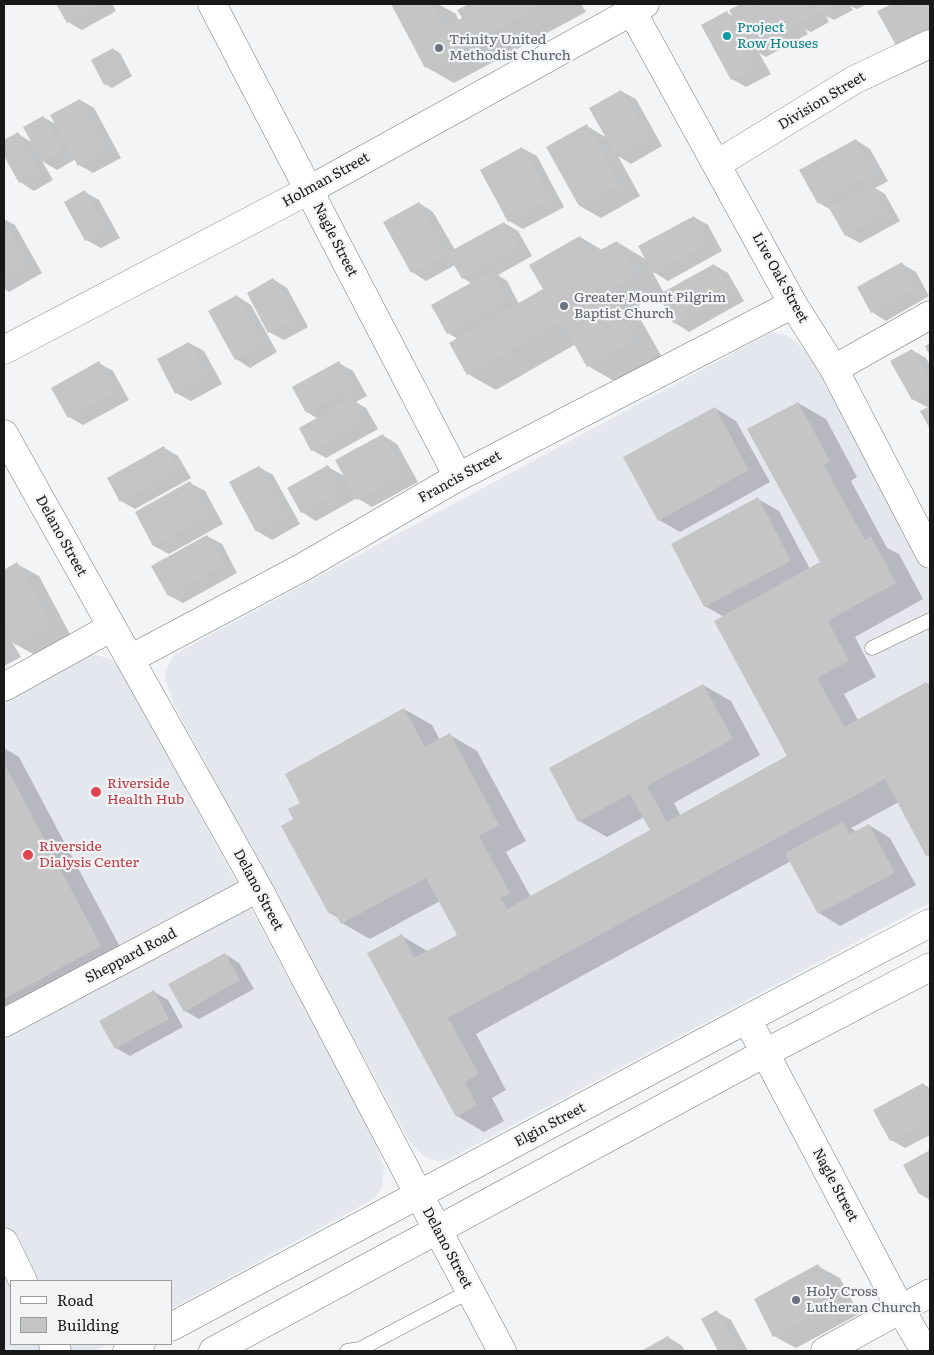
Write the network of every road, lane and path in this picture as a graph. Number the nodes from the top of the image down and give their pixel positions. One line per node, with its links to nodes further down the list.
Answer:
1 (212, 4): 5 (street, Nagle Street)
2 (635, 6): 4 (street, Live Oak Street); 5 (street, Holman Street)
3 (930, 44): 4 (street, Division Street)
4 (717, 164): 6 (street, Live Oak Street)
5 (309, 190): 8 (street, Holman Street); 11 (street, Nagle Street)
6 (793, 304): 9 (street, Live Oak Street); 11 (street, Francis Street)
7 (930, 316): 9 (street)
8 (4, 350)
9 (834, 369): 12 (street, Live Oak Street)
10 (4, 434): 14 (street, Delano Street)
11 (458, 477): 16 (street, Francis Street)
12 (930, 554)
13 (930, 620): 15 (lane)
14 (112, 627): 16 (street, Delano Street); 17 (street)
15 (872, 648)
16 (130, 658): 18 (street, Delano Street)
17 (4, 687)
18 (258, 888): 22 (street, Sheppard Road); 24 (street, Delano Street)
19 (930, 923): 21 (street, Elgin Street)
20 (930, 967): 23 (street)
21 (746, 1019): 23 (street, Nagle Street); 24 (street, Elgin Street)
22 (4, 1023)
23 (765, 1053): 25 (street); 30 (street, Nagle Street)
24 (418, 1195): 25 (street, Delano Street); 31 (street, Elgin Street)
25 (438, 1231): 28 (street, Delano Street); 34 (street)
26 (4, 1242): 27 (street)
27 (23, 1280)
28 (470, 1291): 35 (lane); 36 (street, Delano Street)
29 (930, 1293): 30 (street)
30 (901, 1310): 37 (street); 38 (street, Nagle Street)
31 (172, 1327)
32 (139, 1345): 33 (street)
33 (127, 1351)
34 (213, 1351)
35 (347, 1351)
36 (502, 1351)
37 (826, 1351)
38 (925, 1351)

